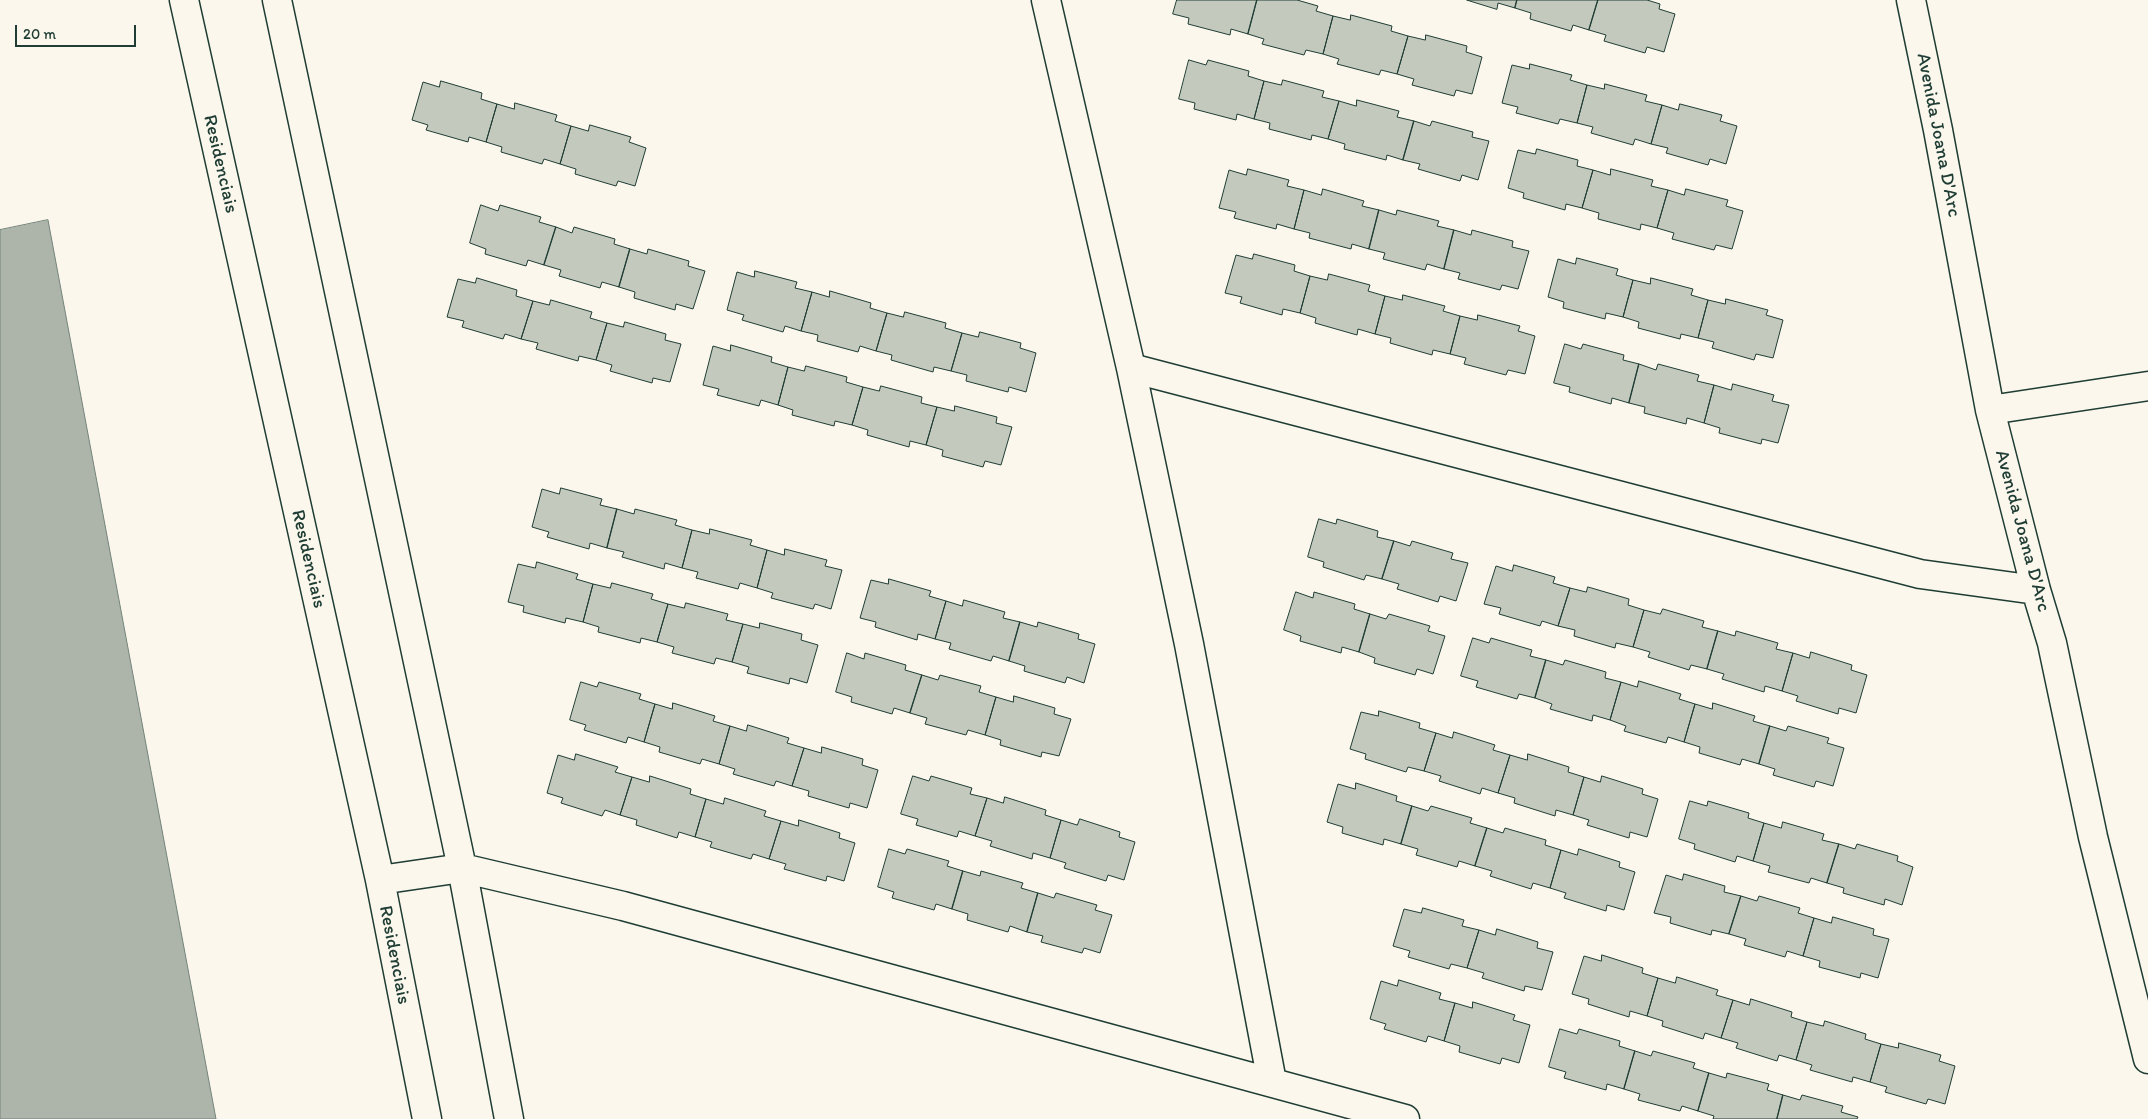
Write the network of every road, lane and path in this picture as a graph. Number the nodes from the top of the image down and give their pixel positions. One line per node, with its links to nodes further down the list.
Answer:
1 (184, 0): 10 (street, Residenciais)
2 (277, 0): 9 (street)
3 (1046, 0): 5 (street)
4 (1911, 0): 7 (street, Avenida Joana D'Arc)
5 (1131, 368): 8 (street); 12 (street)
6 (2148, 386): 7 (street)
7 (1990, 410): 8 (street, Avenida Joana D'Arc)
8 (2036, 590): 11 (street, Avenida Joana D'Arc)
9 (462, 868): 10 (street); 12 (street); 14 (street)
10 (380, 880): 13 (street, Residenciais)
11 (2148, 1059)
12 (1272, 1082): 15 (street)
13 (427, 1119)
14 (509, 1119)
15 (1405, 1119)

